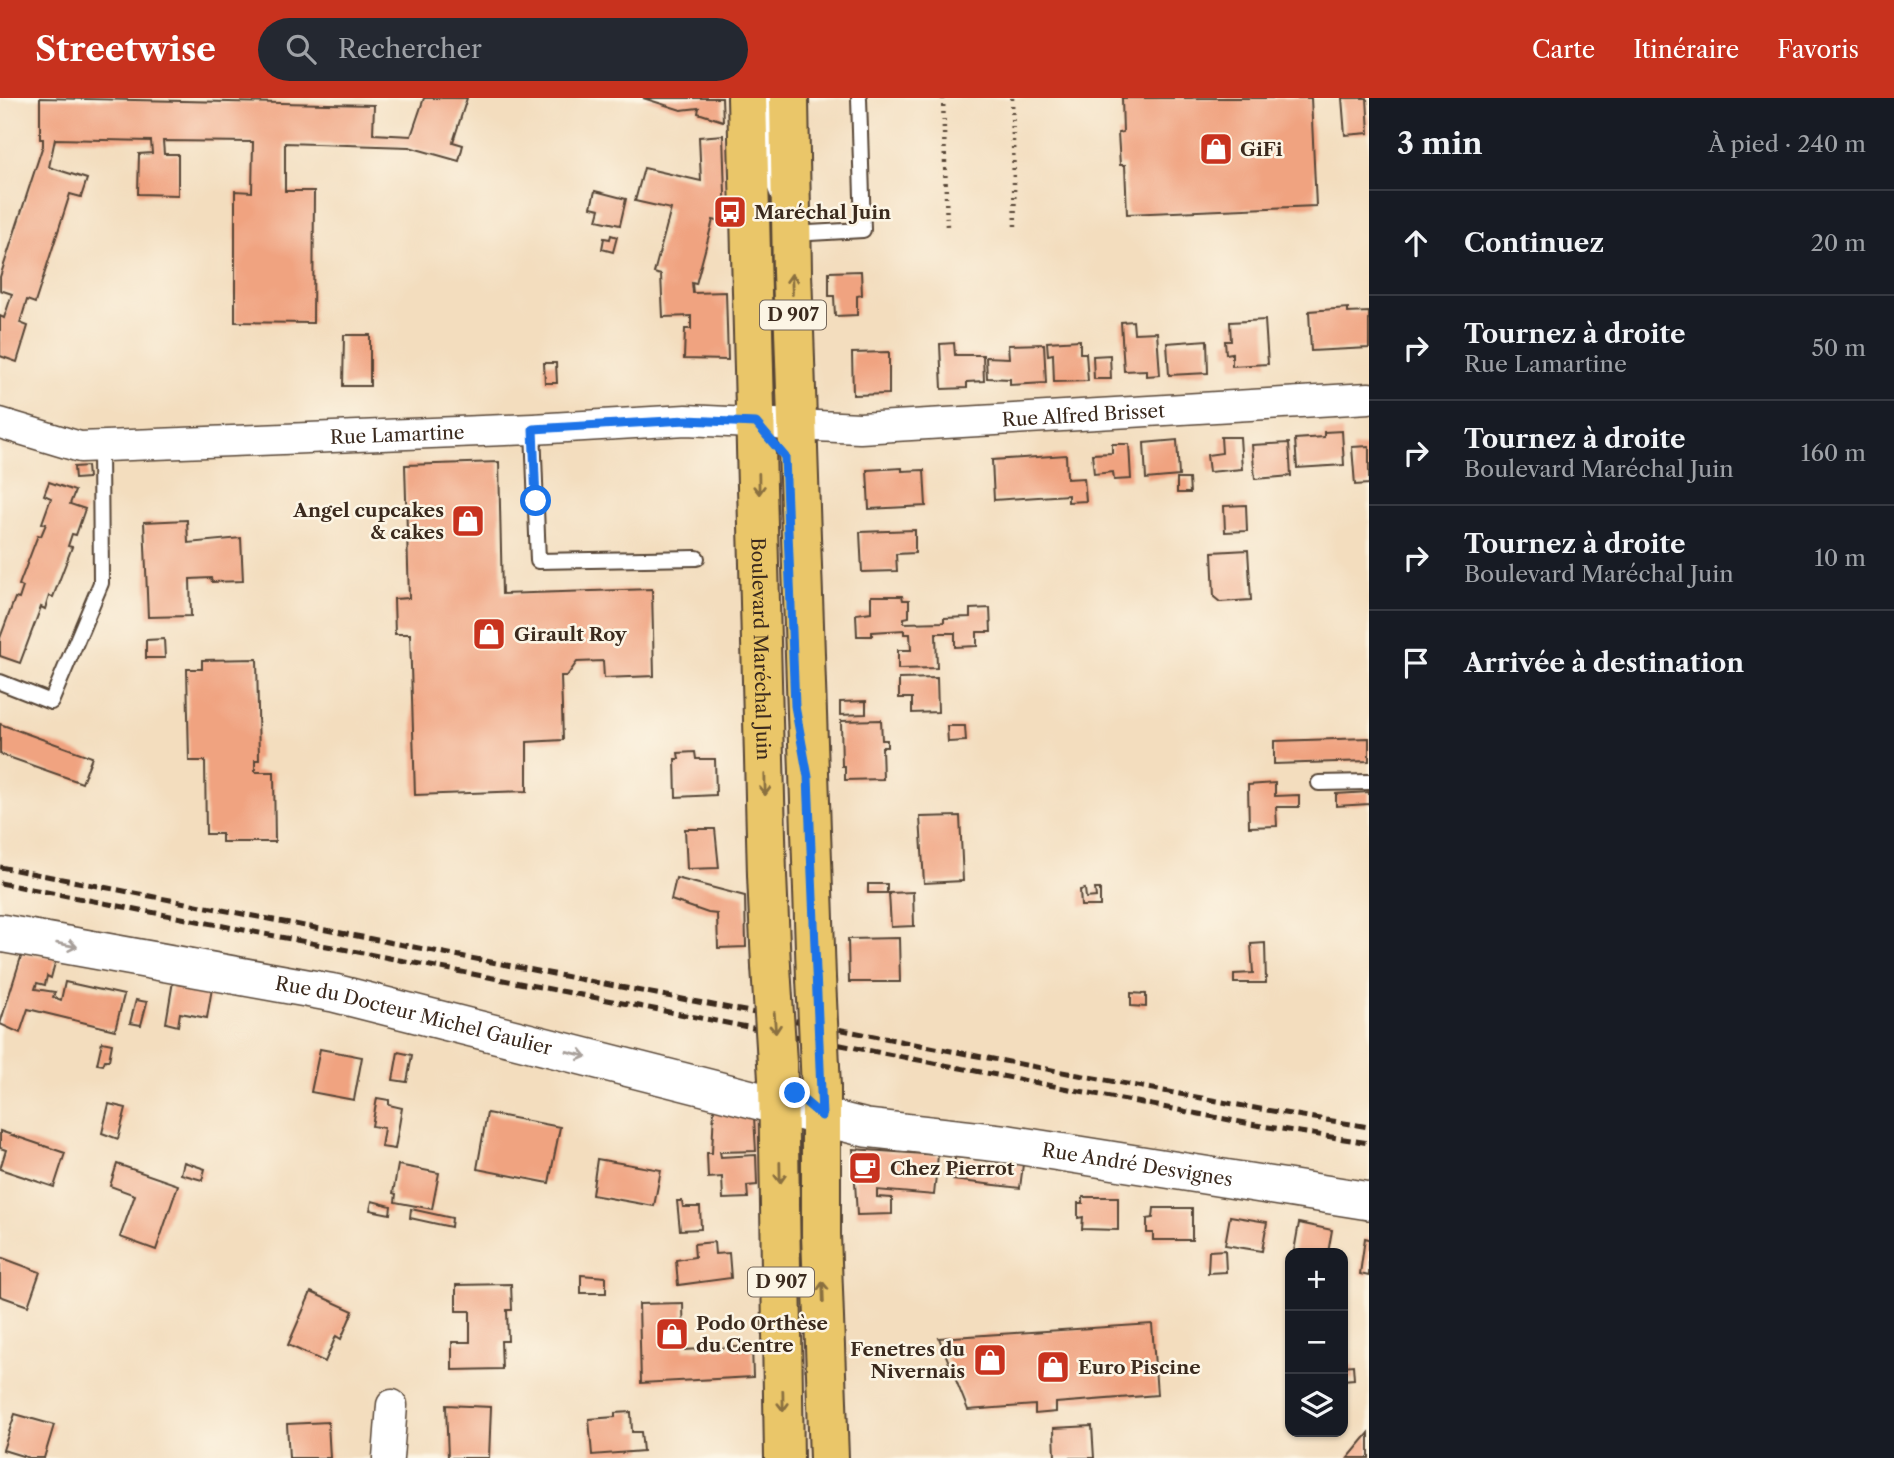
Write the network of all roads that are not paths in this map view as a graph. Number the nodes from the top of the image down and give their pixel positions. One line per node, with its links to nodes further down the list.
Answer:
1 (747, 98): 6 (main road, Boulevard Maréchal Juin / D 907)
2 (768, 98): 5 (street)
3 (789, 98): 5 (main road, Boulevard Maréchal Juin / D 907)
4 (859, 98): 5 (lane)
5 (790, 219): 10 (main road, Boulevard Maréchal Juin / D 907, one-way to 5)
6 (752, 220): 9 (main road, Boulevard Maréchal Juin / D 907); 10 (street, Boulevard Maréchal Juin)
7 (1369, 398): 10 (street, Rue Alfred Brisset)
8 (0, 423): 12 (street, Rue Lamartine)
9 (756, 423): 10 (street, Rue Lamartine); 11 (street, Rue Lamartine); 15 (street, Boulevard Maréchal Juin); 19 (main road, Boulevard Maréchal Juin / D 907, one-way to 19)
10 (797, 425): 15 (main road, Boulevard Maréchal Juin / D 907)
11 (533, 429): 12 (street, Rue Lamartine); 13 (lane)
12 (100, 447): 14 (lane)
13 (697, 558)
14 (0, 682)
15 (808, 777): 19 (main road, Boulevard Maréchal Juin / D 907)
16 (1369, 782): 17 (lane)
17 (1320, 783)
18 (0, 933): 20 (street, Rue du Docteur Michel Gaulier, one-way to 20)
19 (792, 972): 20 (main road, Boulevard Maréchal Juin / D 907, bridge)
20 (799, 1096): 21 (street, Rue André Desvignes); 24 (main road, D 907, one-way to 24); 25 (main road, D 907, one-way to 20)
21 (1369, 1201)
22 (391, 1405): 23 (street)
23 (388, 1458)
24 (784, 1458)
25 (829, 1458)

